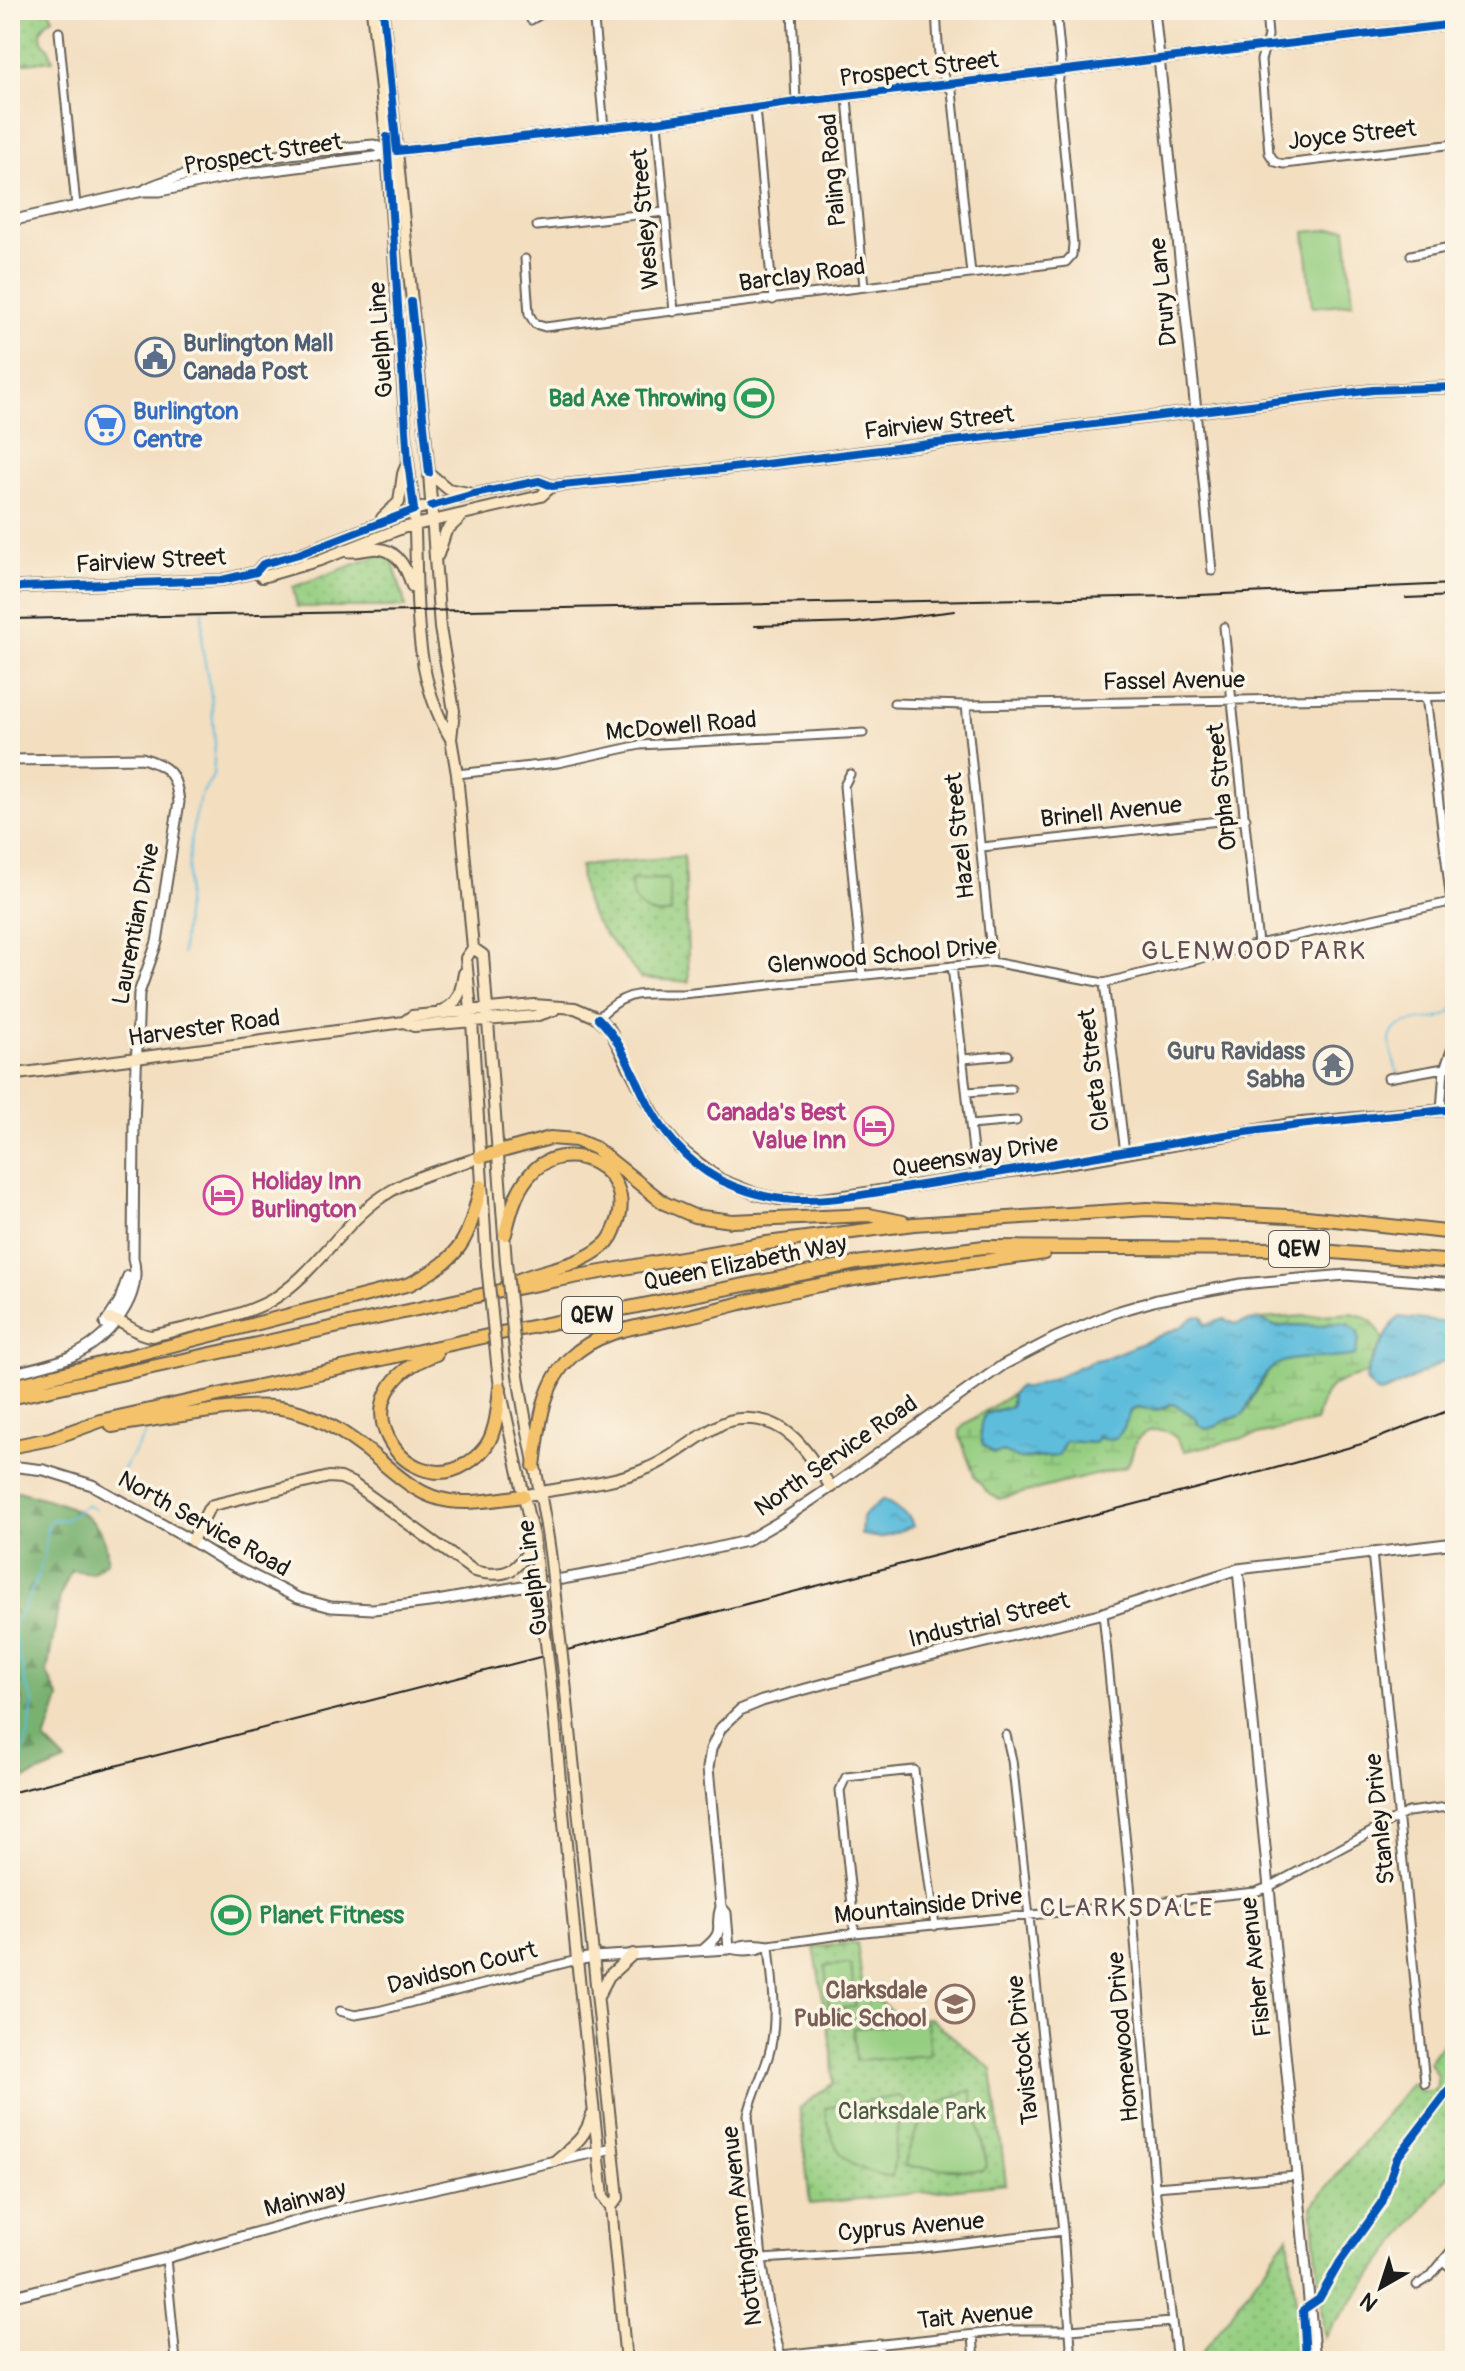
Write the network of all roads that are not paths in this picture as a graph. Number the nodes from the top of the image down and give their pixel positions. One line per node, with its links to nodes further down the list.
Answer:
1 (372, 10): 23 (main road, Guelph Line)
2 (383, 10): 23 (main road, Guelph Line)
3 (548, 10): 10 (street)
4 (593, 10): 21 (street)
5 (792, 10): 18 (street)
6 (936, 10): 16 (street)
7 (1056, 10): 15 (street)
8 (1154, 10): 14 (street, Drury Lane)
9 (1266, 10): 13 (street)
10 (531, 20)
11 (1455, 24): 13 (street, Prospect Street)
12 (59, 32): 24 (street)
13 (1265, 48): 14 (street, Prospect Street); 22 (street, Joyce Street)
14 (1159, 61): 15 (street, Prospect Street); 36 (street, Drury Lane)
15 (1059, 72): 16 (street, Prospect Street); 31 (street, Barclay Road)
16 (947, 86): 17 (street, Prospect Street); 31 (street)
17 (847, 98): 18 (street, Prospect Street); 32 (street, Paling Road)
18 (796, 102): 19 (street, Prospect Street)
19 (755, 108): 20 (street, Prospect Street); 33 (street)
20 (657, 122): 21 (street, Prospect Street); 25 (street, Wesley Street)
21 (604, 128): 23 (street, Prospect Street)
22 (1455, 144)
23 (392, 152): 24 (street, Prospect Street); 37 (main road, Guelph Line); 38 (main road, Guelph Line)
24 (76, 206): 26 (street, Prospect Street)
25 (664, 212): 27 (street); 34 (street, Wesley Street)
26 (10, 221)
27 (537, 226)
28 (1455, 246): 29 (street)
29 (1411, 255)
30 (525, 259): 34 (street, Barclay Road)
31 (971, 274): 32 (street, Barclay Road)
32 (864, 287): 33 (street, Barclay Road)
33 (773, 300): 34 (street, Barclay Road)
34 (674, 312)
35 (1455, 387): 36 (main road, Fairview Street)
36 (1196, 411): 39 (main road, Fairview Street); 49 (street, Drury Lane)
37 (408, 461): 42 (main road, Guelph Line); 45 (main road)
38 (429, 473): 40 (main road); 41 (main road, Guelph Line)
39 (552, 486): 40 (main road, Fairview Street); 43 (main road, Fairview Street)
40 (474, 494): 41 (main road, Fairview Street)
41 (431, 506): 42 (main road, Fairview Street); 44 (main road, Guelph Line)
42 (414, 510): 45 (main road, Fairview Street); 46 (main road, Guelph Line)
43 (473, 511): 44 (main road, Fairview Street); 48 (main road)
44 (432, 520): 46 (main road, Fairview Street); 48 (main road, Guelph Line)
45 (375, 524): 50 (main road, Fairview Street)
46 (414, 525): 47 (main road, Fairview Street); 52 (main road, Guelph Line)
47 (344, 550): 50 (main road, Fairview Street); 52 (main road)
48 (436, 561): 60 (main road, Guelph Line)
49 (1212, 571)
50 (256, 572): 51 (main road, Fairview Street)
51 (14, 587)
52 (416, 598): 60 (main road, Guelph Line)
53 (1224, 627): 56 (street, Orpha Street)
54 (1426, 696): 55 (street, Fassel Avenue); 56 (street, Fassel Avenue); 66 (street)
55 (1455, 696)
56 (1233, 700): 58 (street, Fassel Avenue); 64 (street, Orpha Street)
57 (894, 703): 58 (street, Fassel Avenue)
58 (966, 705): 65 (street, Hazel Street)
59 (863, 733): 62 (street, McDowell Road)
60 (451, 739): 62 (main road, Guelph Line)
61 (10, 760): 81 (street, Laurentian Drive)
62 (457, 774): 68 (main road, Guelph Line)
63 (850, 774): 72 (street)
64 (1246, 818): 65 (street, Brinell Avenue); 67 (street, Orpha Street)
65 (982, 847): 70 (street, Hazel Street)
66 (1453, 902): 67 (street, Glenwood School Drive)
67 (1258, 944): 73 (street, Glenwood School Drive)
68 (473, 948): 69 (main road); 75 (main road, Guelph Line)
69 (466, 958): 74 (main road); 76 (main road, Guelph Line)
70 (992, 962): 71 (street, Glenwood School Drive); 73 (street, Glenwood School Drive)
71 (952, 966): 72 (street, Glenwood School Drive); 82 (street)
72 (862, 975): 77 (street, Glenwood School Drive)
73 (1104, 983): 94 (street, Cleta Street)
74 (432, 1014): 76 (main road, Harvester Road); 78 (main road, Harvester Road)
75 (488, 1014): 76 (main road, Harvester Road); 77 (main road); 93 (main road, Guelph Line)
76 (472, 1016): 78 (main road, Harvester Road); 95 (main road, Guelph Line)
77 (598, 1018): 96 (main road, Queensway Drive)
78 (404, 1022): 81 (main road, Harvester Road)
79 (1455, 1040): 84 (street)
80 (1008, 1055): 82 (street)
81 (136, 1058): 85 (main road, Harvester Road); 105 (street, Laurentian Drive)
82 (963, 1059): 88 (street)
83 (1455, 1066): 84 (street)
84 (1444, 1069): 86 (street); 90 (street)
85 (10, 1075)
86 (1388, 1078)
87 (1011, 1089): 88 (street)
88 (967, 1092): 92 (street)
89 (1455, 1109): 90 (main road, Queensway Drive)
90 (1441, 1111): 94 (main road, Queensway Drive)
91 (1016, 1121): 92 (street)
92 (970, 1125): 96 (street)
93 (498, 1152): 95 (highway); 98 (highway); 100 (main road, Guelph Line)
94 (1125, 1153): 96 (main road, Queensway Drive)
95 (480, 1157): 97 (main road, Guelph Line); 105 (main road)
96 (976, 1177)
97 (481, 1186): 108 (highway); 109 (main road, Guelph Line, bridge)
98 (914, 1224): 99 (highway, Queen Elizabeth Way / QEW); 104 (highway, Queen Elizabeth Way / QEW)
99 (1455, 1233)
100 (505, 1234): 104 (highway); 114 (main road, Guelph Line, bridge)
101 (1143, 1247): 102 (highway, Queen Elizabeth Way / QEW); 106 (highway, Queen Elizabeth Way / QEW); 114 (highway)
102 (1455, 1262)
103 (1455, 1284): 115 (street, North Service Road)
104 (495, 1292): 110 (highway, Queen Elizabeth Way / QEW)
105 (113, 1320): 107 (street)
106 (501, 1333): 109 (highway); 111 (highway, Queen Elizabeth Way / QEW)
107 (10, 1372)
108 (10, 1387)
109 (500, 1388): 117 (main road, Guelph Line)
110 (10, 1398)
111 (50, 1439): 112 (highway, Queen Elizabeth Way / QEW); 117 (highway)
112 (10, 1447)
113 (10, 1466): 118 (street, North Service Road)
114 (534, 1466): 116 (main road, Guelph Line)
115 (831, 1487): 116 (main road); 118 (street, North Service Road)
116 (542, 1492): 117 (main road); 137 (main road, Guelph Line, bridge)
117 (523, 1496): 119 (main road, Guelph Line)
118 (192, 1541): 119 (main road)
119 (534, 1541): 138 (main road, Guelph Line, bridge)
120 (1455, 1543): 121 (street, Industrial Street)
121 (1372, 1552): 122 (street, Industrial Street); 126 (street, Stanley Drive)
122 (1238, 1569): 123 (street, Industrial Street); 127 (street, Fisher Avenue)
123 (1103, 1613): 128 (street, Homewood Drive); 129 (street, Industrial Street)
124 (1006, 1735): 130 (street, Tavistock Drive)
125 (1455, 1806): 126 (street, Mountainside Drive)
126 (1400, 1817): 127 (street, Mountainside Drive); 141 (street, Stanley Drive)
127 (1269, 1887): 128 (street, Mountainside Drive); 146 (street, Fisher Avenue)
128 (1132, 1904): 130 (street, Mountainside Drive); 147 (street, Homewood Drive)
129 (721, 1907): 134 (street, Industrial Street); 135 (street, Industrial Street)
130 (1028, 1916): 131 (street, Mountainside Drive); 149 (street, Tavistock Drive)
131 (935, 1926): 132 (street, Mountainside Drive); 132 (street)
132 (855, 1933): 133 (street, Mountainside Drive)
133 (769, 1945): 134 (street, Mountainside Drive); 152 (street, Nottingham Avenue)
134 (729, 1949): 135 (street, Mountainside Drive)
135 (703, 1950): 136 (street, Mountainside Drive)
136 (633, 1954): 137 (street, Mountainside Drive); 139 (main road)
137 (593, 1957): 138 (street, Davidson Court); 139 (main road, Guelph Line)
138 (577, 1960): 140 (street, Davidson Court); 142 (main road, Guelph Line)
139 (597, 1999): 143 (main road, Guelph Line)
140 (340, 2011)
141 (1425, 2083)
142 (593, 2100): 144 (main road, Guelph Line); 145 (main road)
143 (613, 2148): 144 (street, Mainway); 148 (main road, Guelph Line)
144 (599, 2150): 145 (street, Mainway); 148 (main road, Guelph Line)
145 (555, 2161): 151 (street, Mainway)
146 (1297, 2176): 147 (street); 168 (street, Fisher Avenue)
147 (1155, 2187): 157 (street, Homewood Drive)
148 (611, 2207): 163 (main road, Guelph Line)
149 (1063, 2231): 152 (street, Cyprus Avenue); 158 (street, Tavistock Drive)
150 (1455, 2246): 153 (street)
151 (166, 2258): 156 (street, Mainway); 162 (street)
152 (762, 2259): 161 (street, Nottingham Avenue)
153 (1443, 2261): 154 (street); 155 (street)
154 (1455, 2271)
155 (1417, 2285)
156 (10, 2297)
157 (1172, 2322): 158 (street, Tait Avenue); 167 (street, Homewood Drive)
158 (1070, 2330): 159 (street, Tait Avenue); 166 (street, Tavistock Drive)
159 (973, 2335): 160 (street, Tait Avenue); 165 (street)
160 (879, 2344): 161 (street, Tait Avenue); 164 (street)
161 (781, 2358)
162 (176, 2361)
163 (626, 2361)
164 (880, 2361)
165 (975, 2361)
166 (1072, 2361)
167 (1177, 2361)
168 (1315, 2361)

